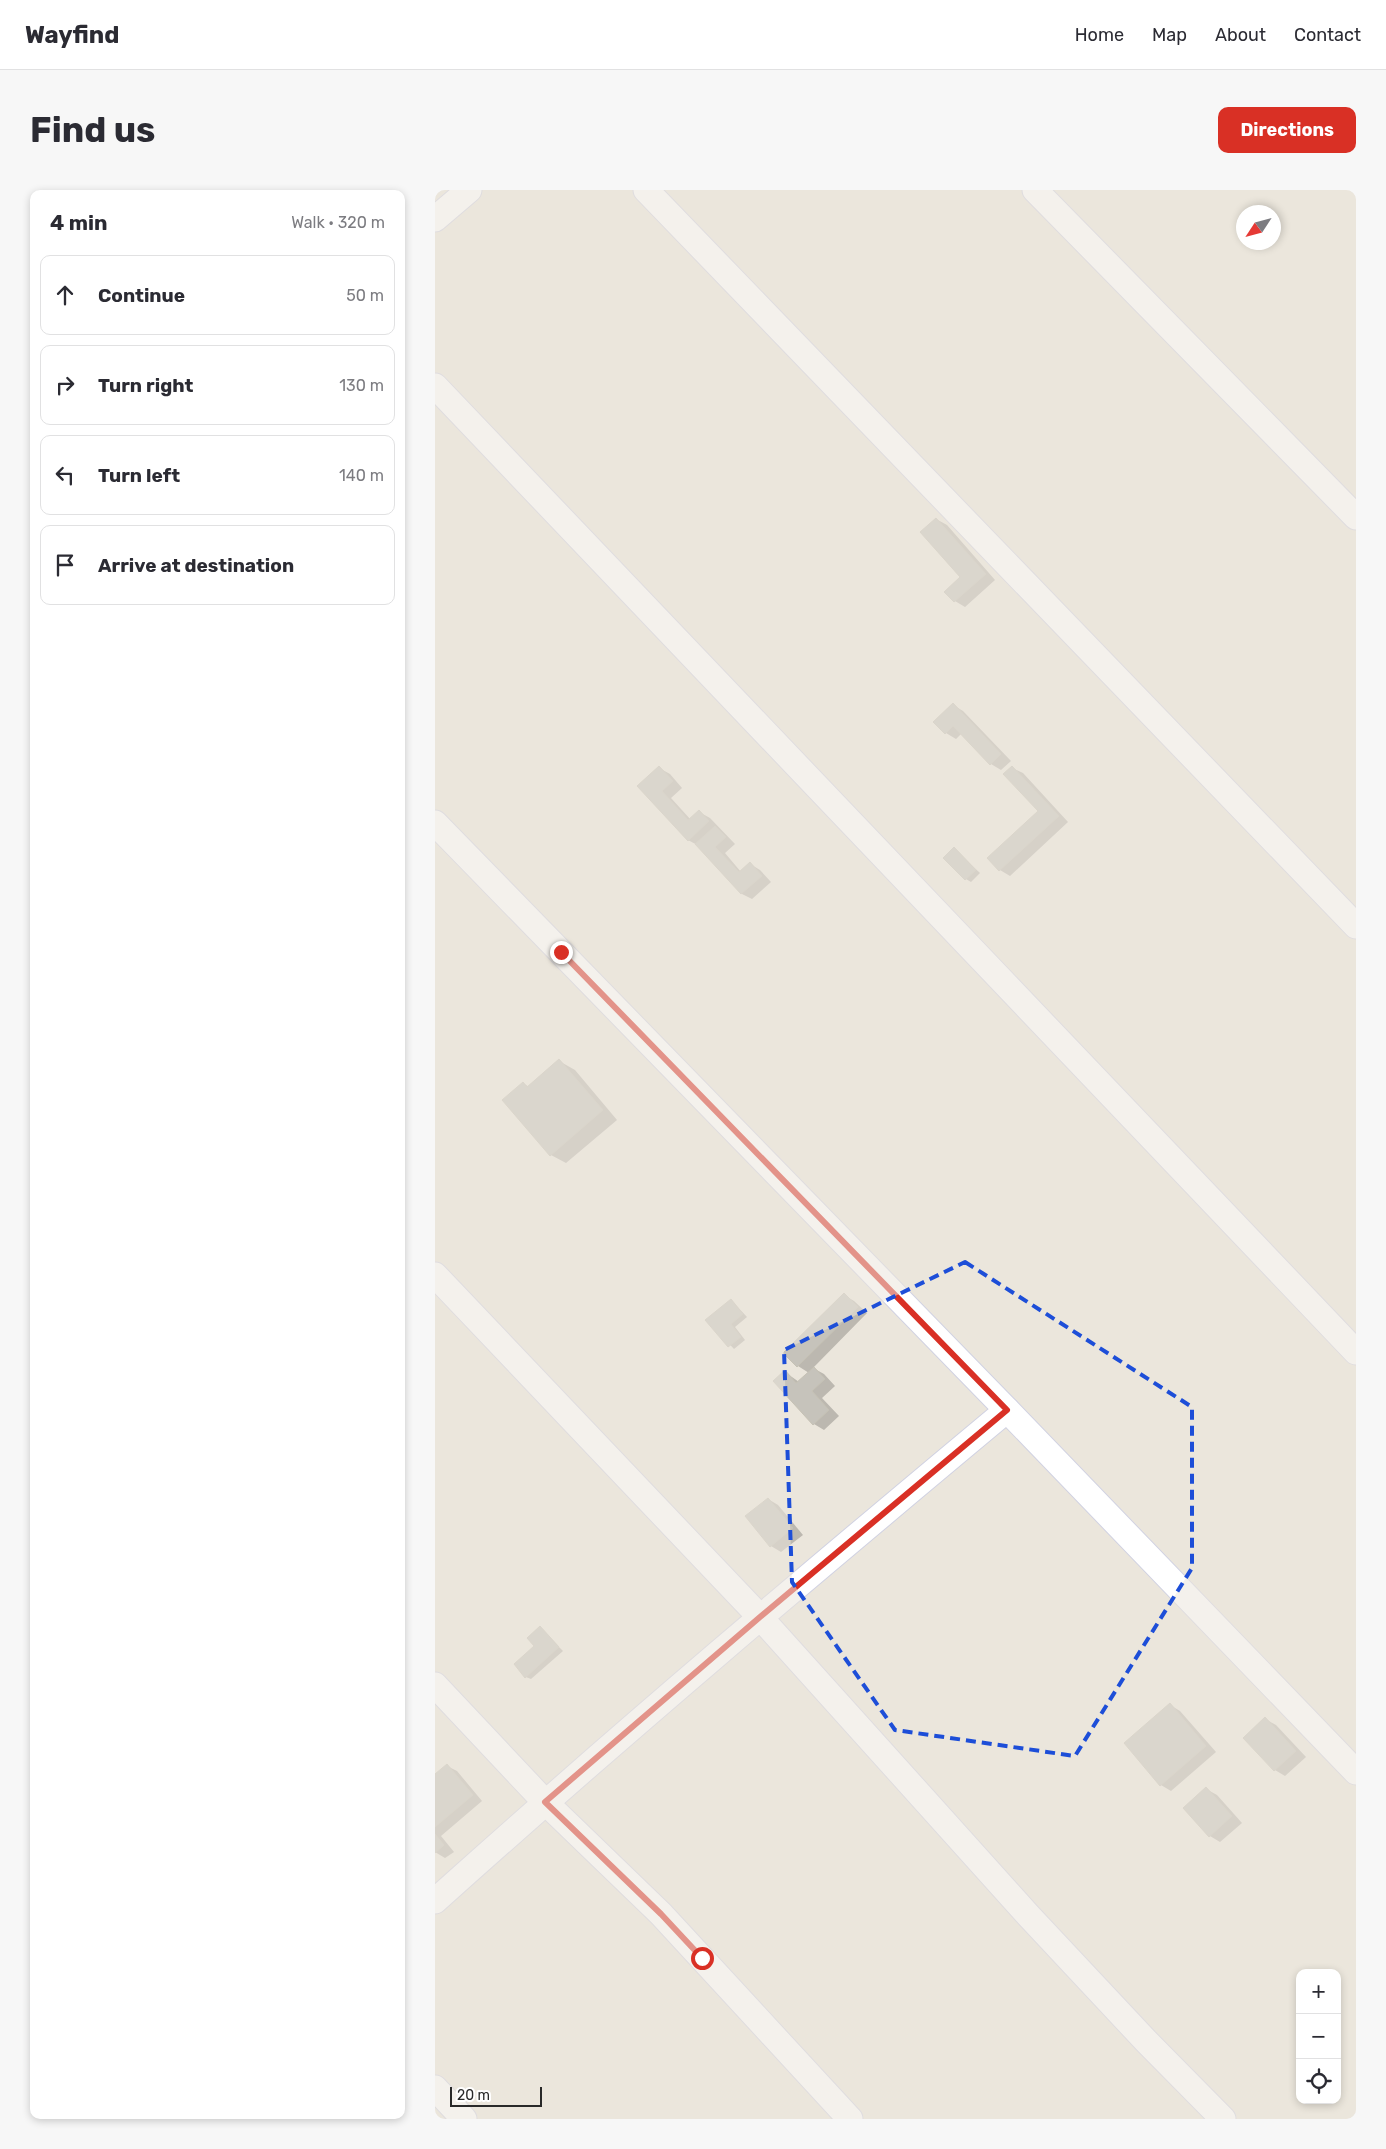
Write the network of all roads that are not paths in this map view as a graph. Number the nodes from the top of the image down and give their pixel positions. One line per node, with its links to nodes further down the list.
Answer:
1 (469, 190): 4 (street)
2 (646, 190): 8 (street)
3 (1035, 190): 6 (street)
4 (435, 219)
5 (435, 386): 10 (street)
6 (1356, 518)
7 (435, 824): 11 (street)
8 (1356, 926)
9 (435, 1276): 12 (street)
10 (1356, 1352)
11 (1007, 1410): 12 (street); 14 (street)
12 (760, 1617): 15 (street); 20 (street)
13 (435, 1685): 15 (street)
14 (1356, 1772)
15 (545, 1802): 16 (street); 19 (street)
16 (435, 1901)
17 (435, 2088): 18 (street)
18 (464, 2119)
19 (850, 2119)
20 (1223, 2119)

